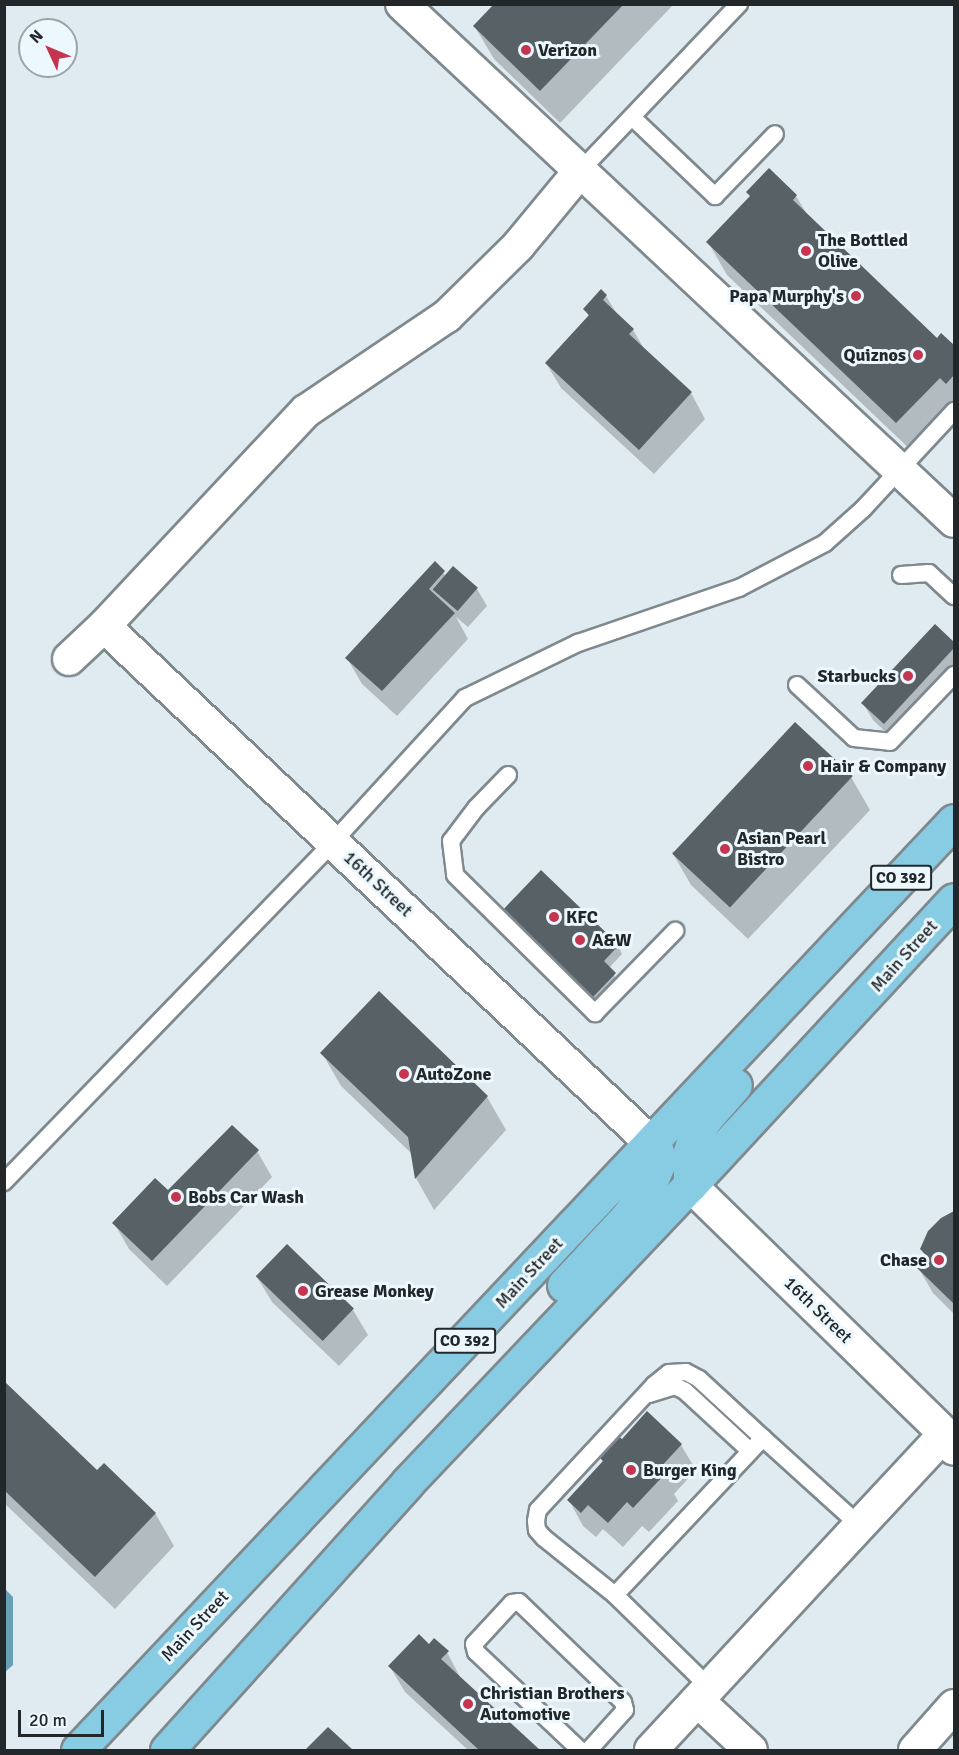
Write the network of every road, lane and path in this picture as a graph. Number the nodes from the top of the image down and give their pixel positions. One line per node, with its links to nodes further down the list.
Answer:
1 (402, 4): 5 (street)
2 (739, 4): 3 (lane)
3 (632, 117): 4 (lane); 5 (lane)
4 (776, 134)
5 (580, 171): 7 (street); 11 (street)
6 (954, 411): 7 (lane)
7 (900, 470): 8 (street); 17 (lane)
8 (954, 521)
9 (901, 575): 10 (lane)
10 (954, 596)
11 (104, 627): 12 (street); 17 (street, 16th Street)
12 (69, 659)
13 (954, 675): 14 (lane)
14 (797, 685)
15 (508, 775): 19 (lane)
16 (954, 821): 20 (main road, Main Street / CO 392)
17 (333, 842): 21 (street, 16th Street); 22 (lane)
18 (954, 900): 23 (main road, Main Street / CO 392)
19 (675, 931)
20 (847, 935): 21 (main road, Main Street / CO 392); 23 (main road)
21 (651, 1143): 28 (main road); 33 (main road, Main Street / CO 392)
22 (4, 1182)
23 (690, 1185): 26 (street, 16th Street); 28 (main road, Main Street / CO 392)
24 (642, 1398): 25 (lane); 27 (lane); 30 (lane)
25 (763, 1438): 27 (lane); 29 (lane)
26 (951, 1441): 29 (street)
27 (750, 1451): 30 (lane)
28 (407, 1483): 34 (main road, Main Street / CO 392)
29 (861, 1527): 31 (street)
30 (615, 1595): 31 (lane)
31 (704, 1694): 37 (street); 38 (street)
32 (954, 1706): 39 (street)
33 (78, 1750)
34 (167, 1750)
35 (580, 1750): 36 (lane)
36 (589, 1750)
37 (651, 1750)
38 (751, 1750)
39 (915, 1750)

